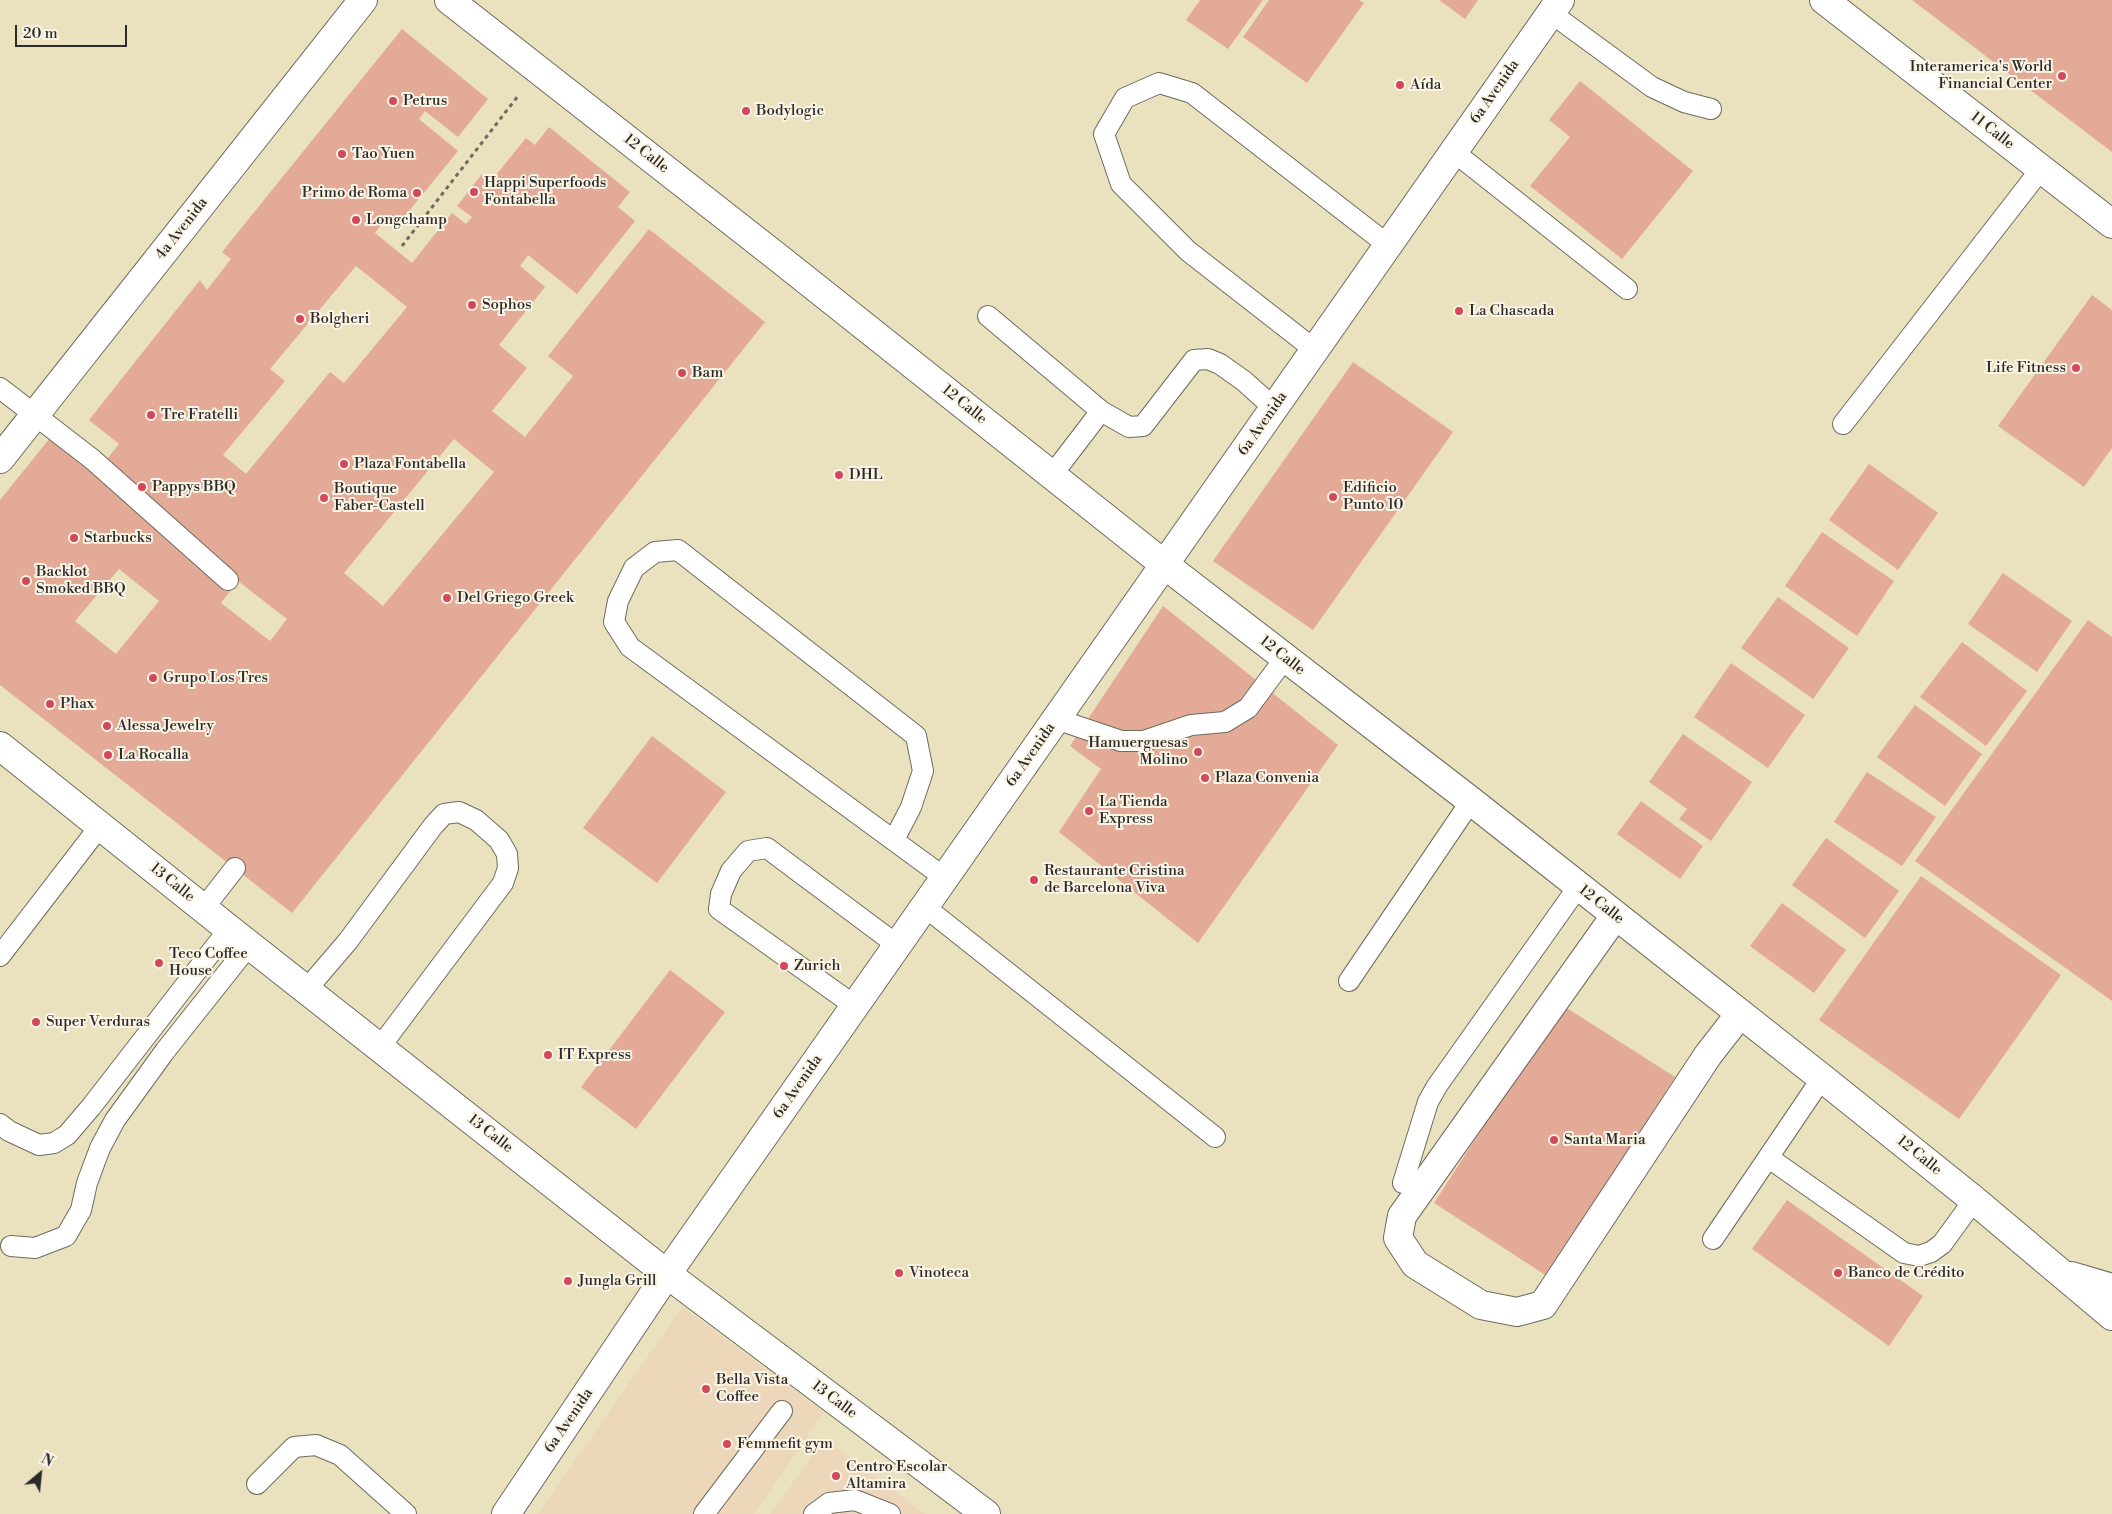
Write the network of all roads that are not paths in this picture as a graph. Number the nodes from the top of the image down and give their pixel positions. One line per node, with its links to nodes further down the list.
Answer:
1 (363, 0): 16 (street, 4a Avenida)
2 (449, 0): 19 (street, 12 Calle)
3 (1824, 0): 7 (street, 11 Calle)
4 (1555, 7): 5 (lane); 6 (street, 6a Avenida)
5 (1712, 109)
6 (1454, 152): 9 (street, 6a Avenida); 10 (lane)
7 (2041, 169): 8 (street, 11 Calle); 17 (lane)
8 (2112, 224)
9 (1388, 245): 12 (street, 6a Avenida); 12 (lane)
10 (1627, 289)
11 (988, 316): 15 (lane)
12 (1315, 350): 14 (street, 6a Avenida)
13 (0, 388): 16 (lane)
14 (1274, 408): 15 (lane); 20 (street, 6a Avenida)
15 (1102, 411): 19 (lane)
16 (36, 414): 18 (street, 4a Avenida); 21 (lane)
17 (1842, 424)
18 (0, 459)
19 (1052, 475): 20 (street, 12 Calle)
20 (1165, 565): 22 (street, 12 Calle); 23 (street, 6a Avenida)
21 (228, 580)
22 (1285, 658): 23 (lane); 25 (street, 12 Calle)
23 (1056, 719): 29 (street, 6a Avenida)
24 (0, 746): 26 (street, 13 Calle)
25 (1471, 801): 30 (street, 12 Calle); 37 (lane)
26 (100, 826): 32 (street, 13 Calle); 36 (lane)
27 (894, 840): 27 (lane); 29 (lane)
28 (235, 868): 32 (lane)
29 (945, 878): 31 (street, 6a Avenida)
30 (1578, 887): 33 (street, 12 Calle); 46 (lane)
31 (925, 907): 35 (street, 6a Avenida); 44 (lane)
32 (203, 908): 34 (street, 13 Calle)
33 (1615, 916): 40 (street, 12 Calle); 40 (street)
34 (239, 937): 38 (street, 13 Calle); 43 (lane); 49 (lane)
35 (898, 945): 39 (street, 6a Avenida); 39 (lane)
36 (0, 956)
37 (1349, 981)
38 (307, 989): 41 (street, 13 Calle); 41 (lane)
39 (855, 1006): 50 (street, 6a Avenida)
40 (1740, 1014): 42 (street, 12 Calle)
41 (380, 1047): 50 (street, 13 Calle)
42 (1822, 1078): 45 (lane); 47 (street, 12 Calle)
43 (0, 1124)
44 (1215, 1137)
45 (1769, 1158): 47 (lane); 48 (lane)
46 (1403, 1183)
47 (1974, 1200): 51 (street, 12 Calle)
48 (1713, 1239)
49 (11, 1246)
50 (667, 1274): 57 (street, 6a Avenida); 61 (street, 13 Calle)
51 (2063, 1274): 52 (street); 53 (street, 12 Calle)
52 (2112, 1288)
53 (2112, 1316)
54 (782, 1411): 58 (lane)
55 (257, 1484): 56 (lane)
56 (406, 1514)
57 (506, 1514)
58 (704, 1514)
59 (814, 1514): 60 (lane)
60 (890, 1514)
61 (986, 1514)

